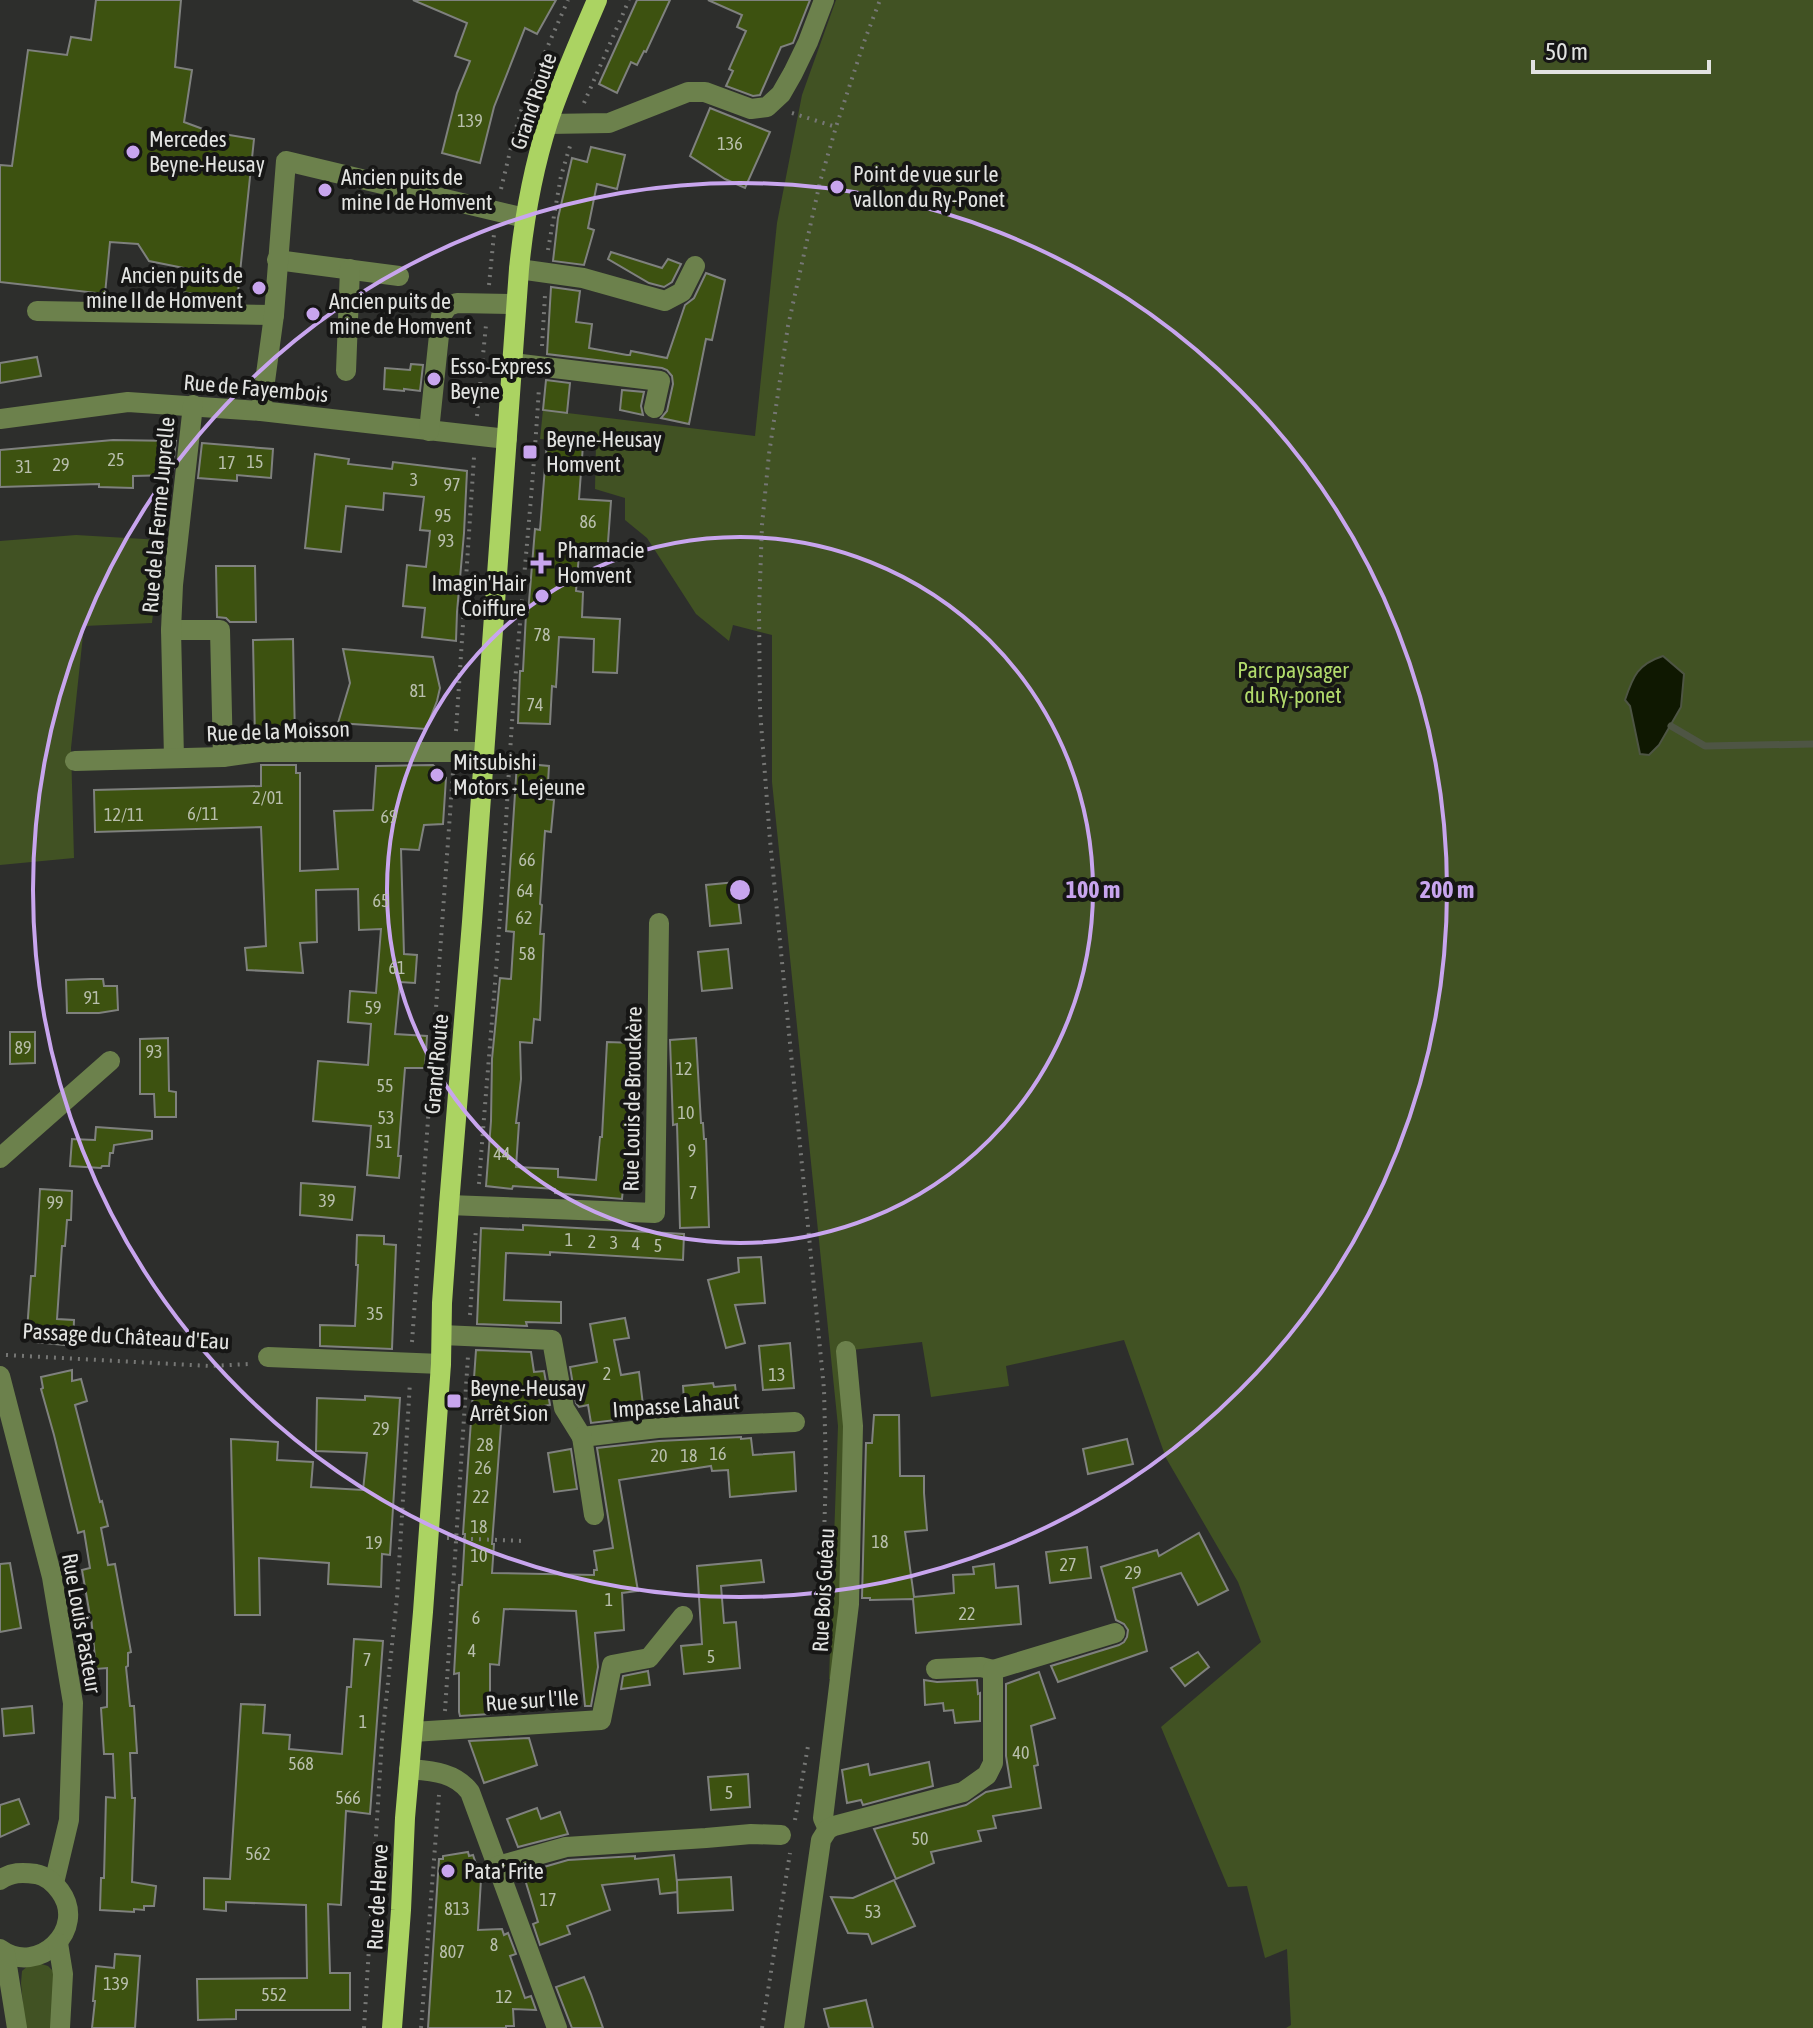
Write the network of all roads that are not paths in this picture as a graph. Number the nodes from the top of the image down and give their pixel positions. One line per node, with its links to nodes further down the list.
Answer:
1 (597, 0): 3 (main road, Grand'Route)
2 (824, 0): 3 (street)
3 (548, 124): 4 (main road, Grand'Route)
4 (525, 218): 5 (street); 8 (main road, Grand'Route)
5 (277, 260): 7 (street); 12 (street)
6 (695, 266): 8 (street)
7 (350, 269): 9 (street); 14 (street)
8 (519, 269): 10 (main road, Grand'Route)
9 (399, 276)
10 (516, 304): 13 (main road, Grand'Route); 19 (street)
11 (37, 311): 12 (street)
12 (274, 315): 17 (street)
13 (513, 363): 16 (street); 20 (main road, Grand'Route)
14 (346, 371)
15 (193, 405): 17 (street, Rue de Fayembois); 18 (street, Rue de Fayembois); 21 (street, Rue de la Ferme Juprelle)
16 (654, 408)
17 (261, 411): 19 (street, Rue de Fayembois)
18 (0, 419)
19 (429, 431): 20 (street, Rue de Fayembois)
20 (507, 439): 22 (main road, Grand'Route)
21 (171, 630): 23 (street, Rue de la Ferme Juprelle); 24 (street, Rue de la Ferme Juprelle)
22 (483, 752): 23 (street, Rue de la Moisson); 29 (main road, Grand'Route)
23 (223, 757): 24 (street, Rue de la Moisson)
24 (174, 758): 25 (street, Rue de la Moisson)
25 (75, 761)
26 (659, 923): 29 (street, Rue Louis de Brouckère)
27 (110, 1061): 28 (street)
28 (0, 1158)
29 (449, 1205): 30 (main road, Grand'Route)
30 (442, 1335): 33 (main road, Grand'Route); 36 (street)
31 (846, 1351): 44 (street, Rue Bois Guéau)
32 (268, 1357): 33 (street)
33 (441, 1364): 42 (main road, Grand'Route)
34 (0, 1376): 48 (street, Rue Louis Pasteur)
35 (795, 1422): 36 (street, Impasse Lahaut)
36 (582, 1437): 37 (street)
37 (594, 1515)
38 (683, 1616): 42 (street, Rue sur l'Ile)
39 (1115, 1633): 41 (street)
40 (936, 1669): 41 (street)
41 (993, 1670): 44 (street)
42 (413, 1732): 43 (main road, Grand'Route)
43 (409, 1769): 46 (street); 53 (main road, Rue de Herve)
44 (828, 1829): 55 (street, Rue Bois Guéau)
45 (789, 1836): 46 (street)
46 (498, 1866): 54 (street)
47 (0, 1880): 48 (street)
48 (54, 1883): 49 (street)
49 (58, 1943): 50 (street); 52 (street)
50 (2, 1951): 51 (street)
51 (17, 2028)
52 (60, 2028)
53 (392, 2028)
54 (557, 2028)
55 (794, 2028)

